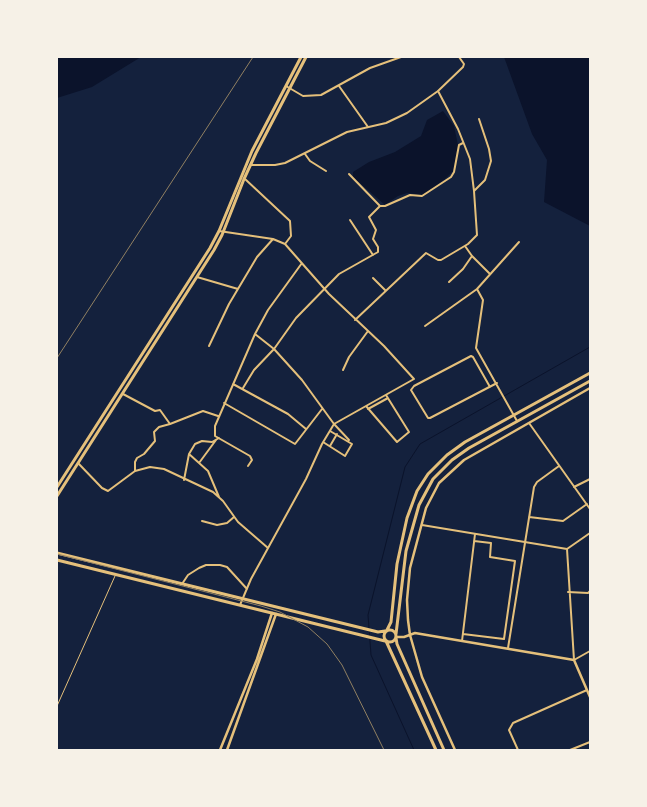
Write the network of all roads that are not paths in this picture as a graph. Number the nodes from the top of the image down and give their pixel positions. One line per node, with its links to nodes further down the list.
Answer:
1 (301, 57): 5 (main road)
2 (306, 57): 7 (main road)
3 (402, 57): 6 (street)
4 (459, 57): 8 (street)
5 (286, 86): 7 (street); 13 (main road)
6 (339, 86): 7 (street); 10 (street)
7 (290, 88): 14 (main road)
8 (438, 91): 10 (street); 11 (street)
9 (479, 119): 18 (street)
10 (368, 128): 12 (street)
11 (463, 143): 18 (street); 19 (street)
12 (305, 154): 14 (street); 15 (street)
13 (246, 164): 14 (street); 21 (main road)
14 (250, 165): 17 (main road)
15 (326, 171)
16 (349, 174): 19 (street)
17 (244, 178): 22 (main road); 25 (street)
18 (474, 191): 26 (street)
19 (380, 206): 27 (street)
20 (350, 220): 27 (street)
21 (219, 231): 22 (street); 80 (main road)
22 (223, 232): 23 (street); 31 (main road)
23 (273, 239): 25 (street); 34 (street)
24 (519, 242): 30 (street)
25 (285, 244): 29 (street)
26 (465, 246): 28 (street); 36 (street)
27 (373, 255): 35 (street)
28 (472, 256): 30 (street); 33 (street)
29 (302, 263): 35 (street); 41 (street)
30 (490, 274): 37 (street)
31 (197, 277): 34 (street); 52 (main road)
32 (373, 278): 36 (street)
33 (449, 282)
34 (238, 289): 42 (street)
35 (326, 289): 38 (street); 43 (street)
36 (385, 290): 38 (street)
37 (477, 290): 39 (street); 47 (street)
38 (355, 320): 40 (street)
39 (425, 326)
40 (368, 331): 44 (street); 53 (street)
41 (255, 334): 43 (street); 48 (street)
42 (209, 346)
43 (274, 349): 50 (street); 57 (street)
44 (343, 370)
45 (589, 374): 59 (main road)
46 (590, 381): 61 (main road)
47 (497, 383): 49 (street); 59 (street)
48 (233, 384): 50 (street); 55 (street)
49 (490, 387): 49 (street)
50 (243, 388): 65 (street)
51 (590, 388): 62 (street)
52 (123, 394): 63 (street); 73 (main road)
53 (386, 395): 54 (street); 56 (street)
54 (388, 398): 58 (street); 58 (street)
55 (224, 403): 60 (street); 65 (street)
56 (366, 406): 58 (street); 64 (street)
57 (322, 409): 64 (street); 65 (street)
58 (368, 409)
59 (514, 415): 61 (street); 106 (main road)
60 (218, 416): 63 (street); 68 (street)
61 (517, 421): 109 (main road)
62 (529, 423): 76 (street); 89 (street)
63 (170, 424): 77 (street)
64 (334, 424): 66 (street); 69 (street)
65 (306, 429)
66 (330, 431): 67 (street); 70 (street)
67 (337, 434): 71 (street); 71 (street)
68 (218, 439): 72 (street); 74 (street); 75 (street)
69 (349, 440)
70 (323, 442): 71 (street); 94 (street)
71 (330, 446)
72 (189, 454): 74 (street); 79 (street)
73 (78, 463): 77 (street); 82 (main road)
74 (199, 463): 83 (street)
75 (248, 466)
76 (559, 466): 81 (street); 86 (street)
77 (135, 471): 79 (street)
78 (590, 479): 81 (street)
79 (184, 480): 83 (street)
80 (57, 487)
81 (574, 487): 84 (street)
82 (57, 496)
83 (220, 498): 87 (street)
84 (587, 504): 85 (street); 86 (street)
85 (590, 509)
86 (529, 516): 93 (street)
87 (234, 517): 88 (street); 94 (street)
88 (202, 521)
89 (420, 524): 91 (street); 108 (street)
90 (590, 533): 95 (street)
91 (475, 534): 92 (street); 93 (street)
92 (474, 541): 107 (street); 107 (street)
93 (524, 542): 95 (street); 112 (street)
94 (268, 548): 100 (street)
95 (567, 549): 102 (street)
96 (57, 553): 99 (main road)
97 (57, 560): 98 (main road)
98 (115, 574): 104 (main road); 117 (lane)
99 (182, 584): 100 (street); 103 (main road)
100 (247, 589): 103 (street)
101 (590, 591): 102 (street)
102 (568, 592): 114 (street)
103 (242, 598): 104 (street); 106 (main road)
104 (240, 605): 105 (main road)
105 (274, 613): 110 (main road); 119 (street); 120 (street)
106 (386, 631): 109 (main road); 110 (main road)
107 (463, 634): 111 (street)
108 (410, 635): 109 (street); 111 (street); 123 (street)
109 (396, 636): 110 (main road); 122 (main road)
110 (386, 641): 121 (main road)
111 (462, 641): 112 (street)
112 (508, 648): 114 (street)
113 (590, 651): 114 (street)
114 (574, 660): 115 (street)
115 (588, 692): 116 (street); 124 (street)
116 (590, 697)
117 (57, 706)
118 (590, 742): 125 (street)
119 (220, 750)
120 (227, 750)
121 (436, 750)
122 (444, 750)
123 (455, 750)
124 (518, 750)
125 (570, 750)

